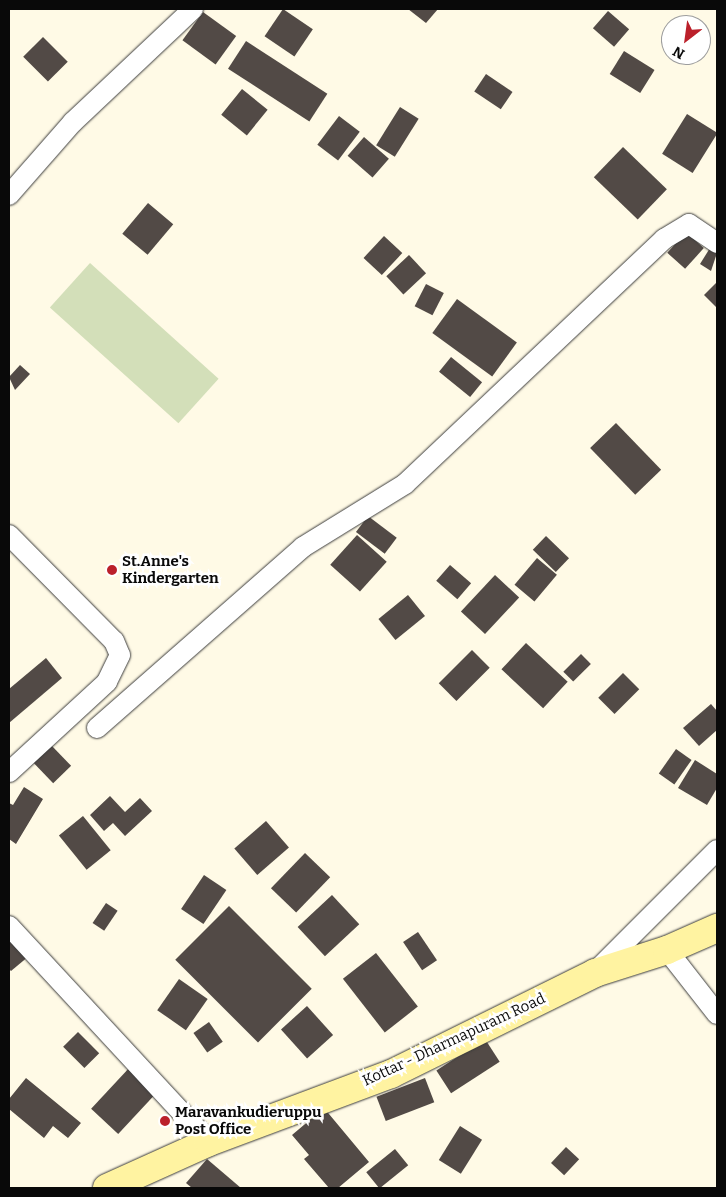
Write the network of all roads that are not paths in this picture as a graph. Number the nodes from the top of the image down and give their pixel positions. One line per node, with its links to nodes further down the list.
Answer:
1 (193, 9): 2 (street)
2 (9, 195)
3 (717, 243): 5 (street)
4 (9, 536): 6 (street)
5 (98, 728)
6 (9, 772)
7 (717, 850): 11 (street)
8 (9, 926): 13 (street)
9 (717, 928): 10 (main road, Kottar - Dharmapuram Road)
10 (667, 950): 11 (main road, Kottar - Dharmapuram Road); 12 (street)
11 (595, 973): 13 (main road, Kottar - Dharmapuram Road)
12 (717, 1014)
13 (209, 1142): 14 (main road, Kottar - Dharmapuram Road)
14 (107, 1188)

